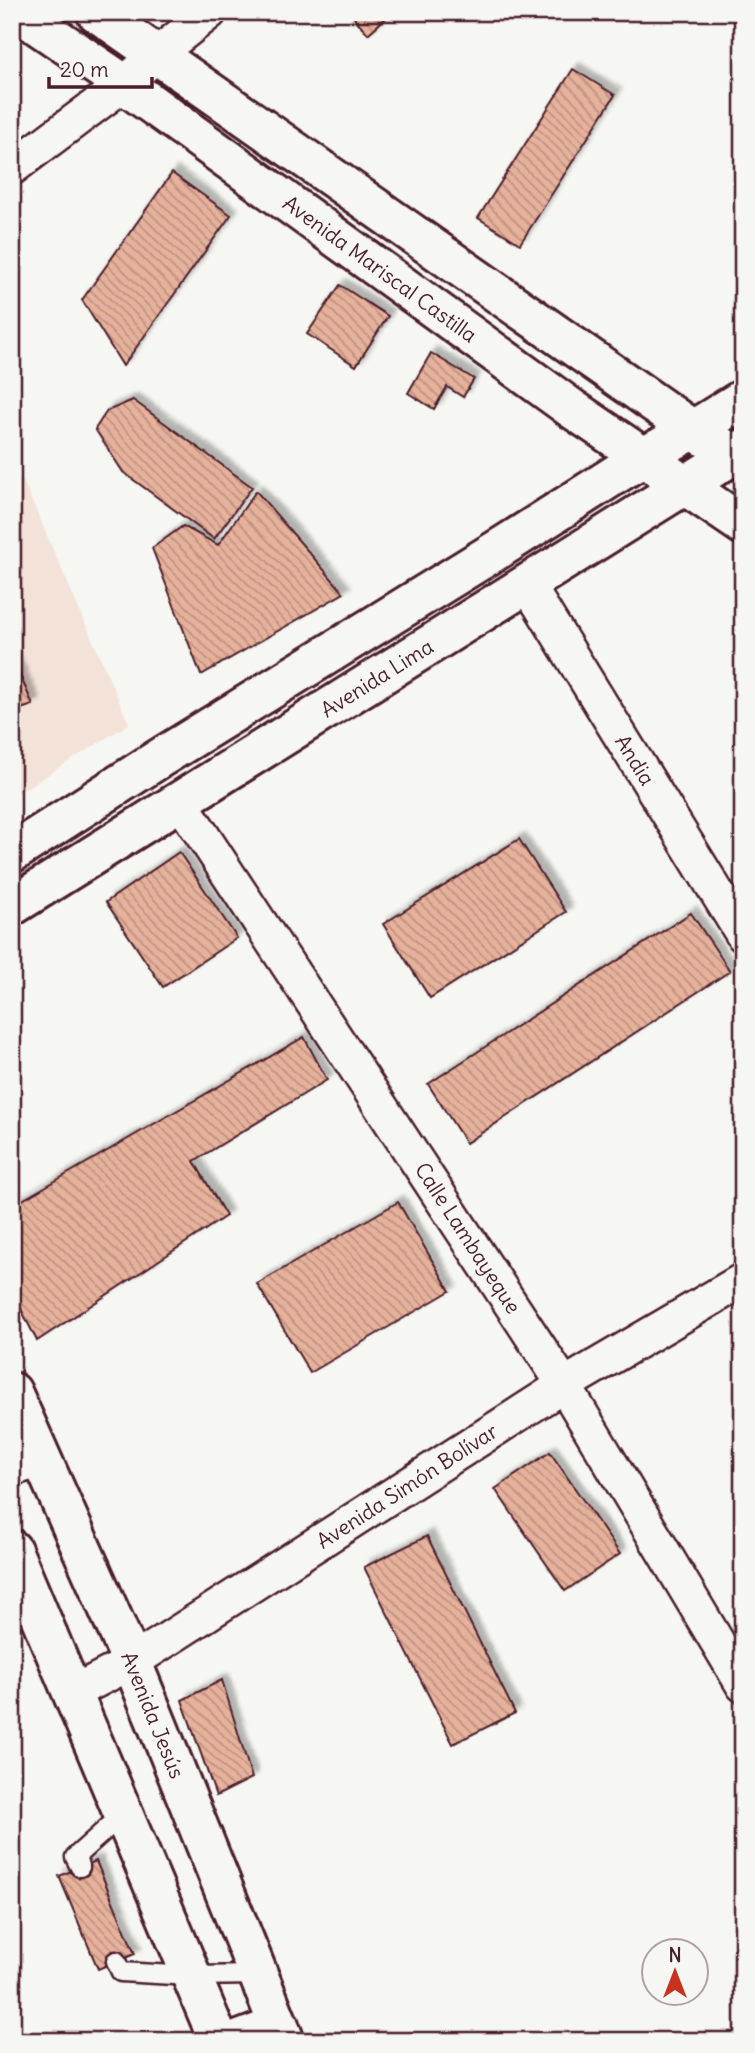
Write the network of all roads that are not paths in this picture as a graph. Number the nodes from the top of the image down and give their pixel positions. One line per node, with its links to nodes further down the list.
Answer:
1 (18, 12): 5 (main road, Avenida Mariscal Castilla)
2 (96, 12): 4 (main road)
3 (210, 12): 4 (street)
4 (157, 54): 5 (street); 8 (main road)
5 (124, 84): 6 (street); 10 (main road, Avenida Mariscal Castilla)
6 (12, 168)
7 (743, 399): 8 (main road)
8 (693, 430): 9 (main road); 10 (main road)
9 (740, 455): 11 (main road, Avenida Lima)
10 (643, 457): 11 (main road, Avenida Mariscal Castilla); 15 (main road)
11 (684, 485): 12 (main road, Avenida Mariscal Castilla); 13 (main road, Avenida Lima)
12 (743, 525)
13 (527, 584): 14 (main road, Avenida Lima); 17 (street, Andia)
14 (180, 801): 16 (main road, Avenida Lima); 19 (street, Calle Lambayeque)
15 (12, 853)
16 (12, 906)
17 (743, 935)
18 (743, 1280): 19 (street, Avenida Simón Bolívar)
19 (565, 1385): 23 (street, Avenida Simón Bolívar); 24 (street, Calle Lambayeque)
20 (12, 1392): 21 (main road, Avenida Jesús)
21 (27, 1465): 23 (main road, Avenida Jesús)
22 (12, 1550): 25 (main road)
23 (132, 1662): 25 (street, Avenida Simón Bolívar); 29 (main road, Avenida Jesús)
24 (743, 1685)
25 (72, 1693): 26 (main road)
26 (124, 1814): 27 (lane); 30 (main road)
27 (80, 1867)
28 (116, 1961): 30 (lane)
29 (259, 1975): 30 (lane); 31 (main road, Avenida Jesús)
30 (191, 1976): 32 (main road)
31 (282, 2033): 33 (main road)
32 (219, 2041)
33 (237, 2041)

